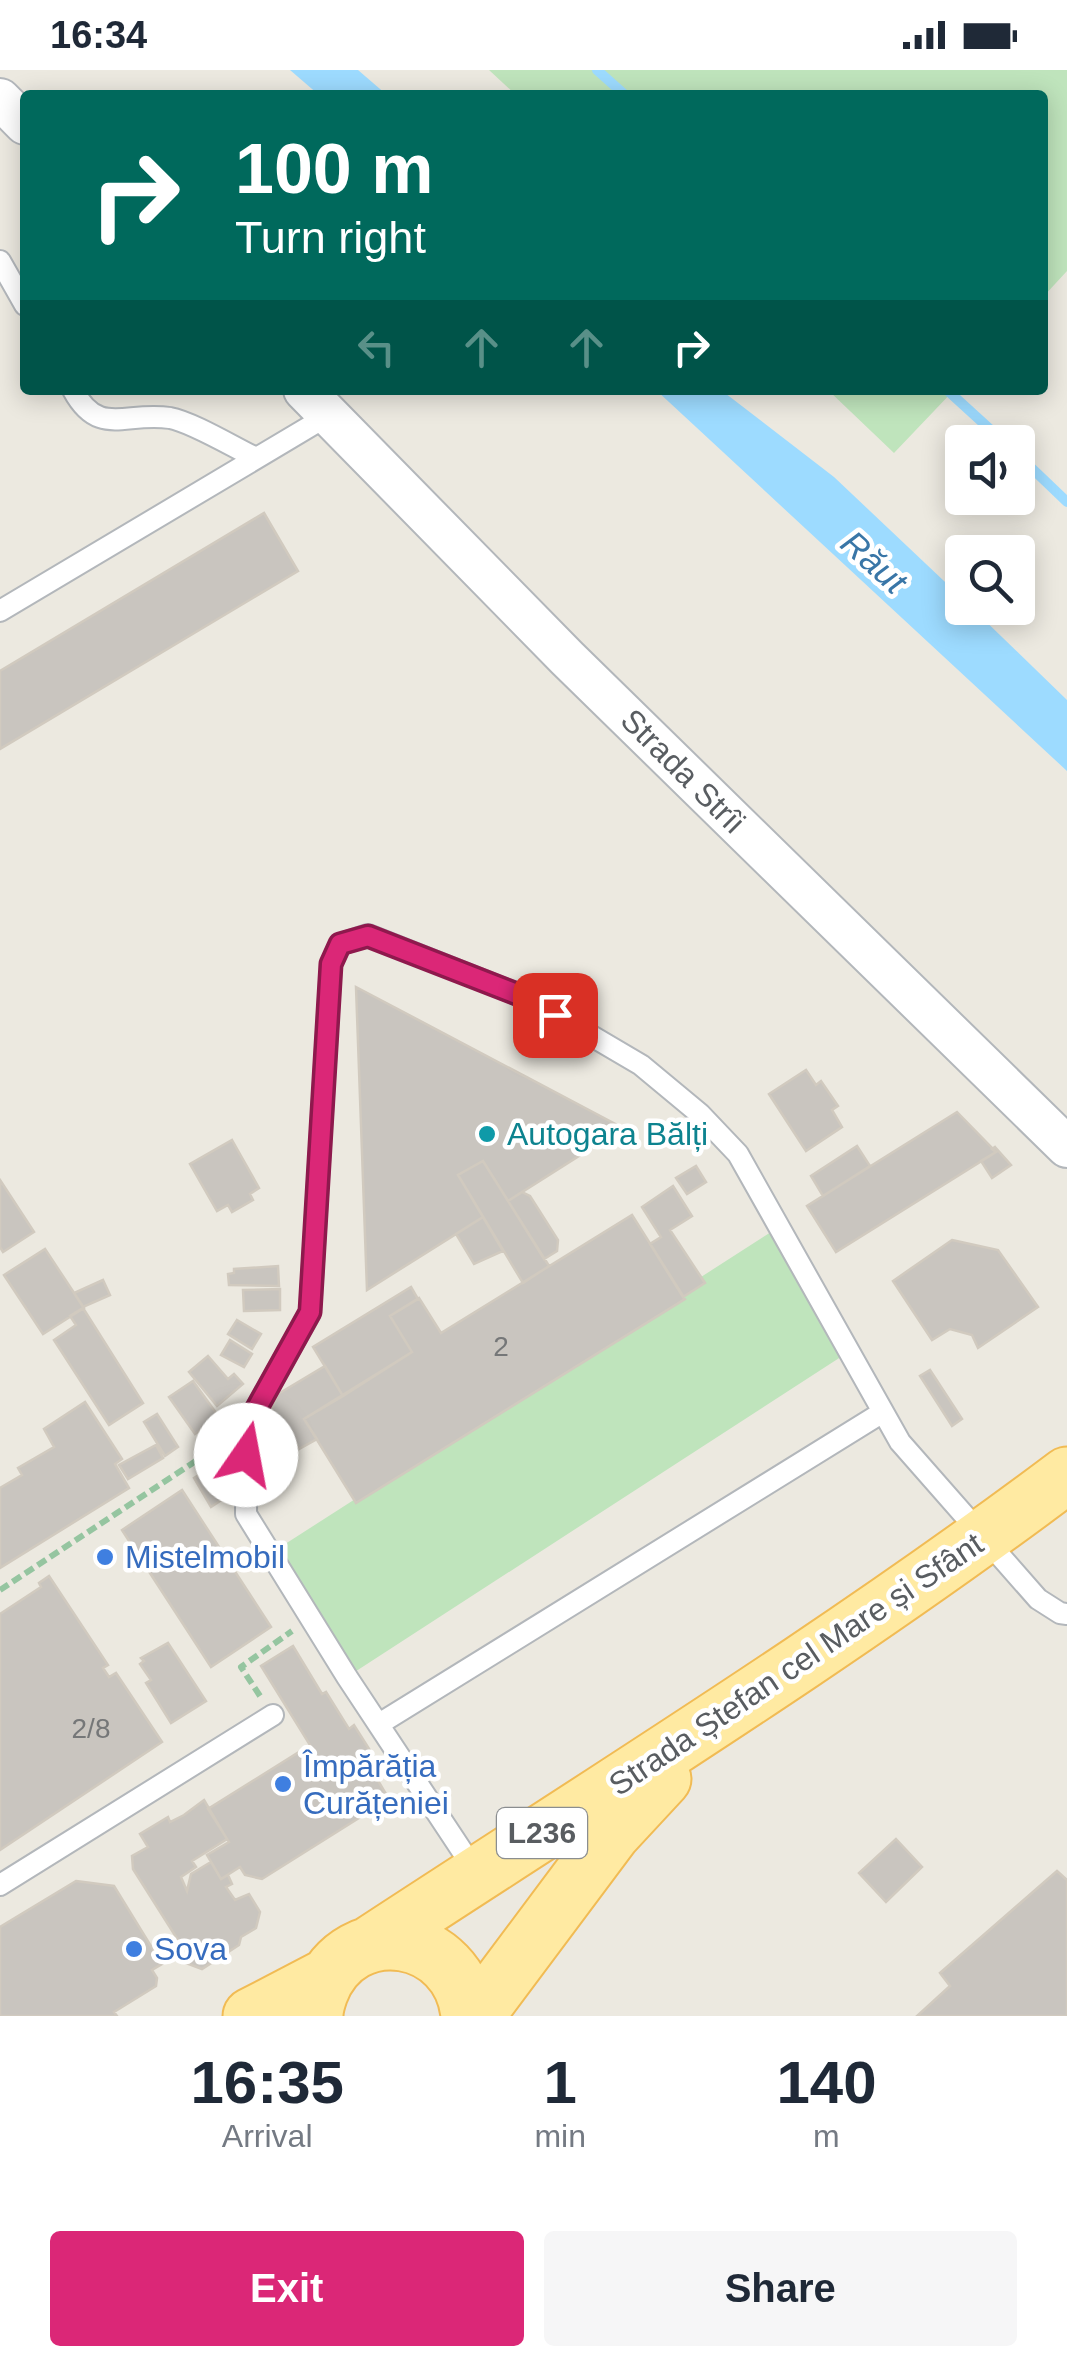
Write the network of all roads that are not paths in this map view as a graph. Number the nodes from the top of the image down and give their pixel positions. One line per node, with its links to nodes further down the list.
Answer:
1 (0, 98): 2 (street)
2 (20, 119)
3 (0, 261): 4 (lane)
4 (20, 296)
5 (76, 395): 7 (lane)
6 (316, 403): 7 (lane); 9 (street, Strada Strîi)
7 (256, 458): 8 (lane)
8 (0, 611)
9 (1067, 1148)
10 (883, 1412): 12 (lane); 16 (lane); 16 (lane)
11 (1067, 1476): 12 (main road, Strada Ștefan cel Mare și Sfânt)
12 (983, 1538): 13 (lane); 15 (main road, Strada Ștefan cel Mare și Sfânt)
13 (1067, 1614)
14 (273, 1715): 19 (lane)
15 (716, 1722): 17 (main road, L236); 18 (main road, Strada Ștefan cel Mare și Sfânt / L236)
16 (379, 1724): 18 (lane)
17 (612, 1834): 24 (main road, L236); 25 (main road)
18 (478, 1874): 20 (main road, Strada Ștefan cel Mare și Sfânt / L236)
19 (0, 1886)
20 (369, 1945): 21 (main road, L236); 23 (main road)
21 (321, 1996): 22 (main road)
22 (251, 2016)
23 (468, 2016)
24 (476, 2016)
25 (506, 2016)

